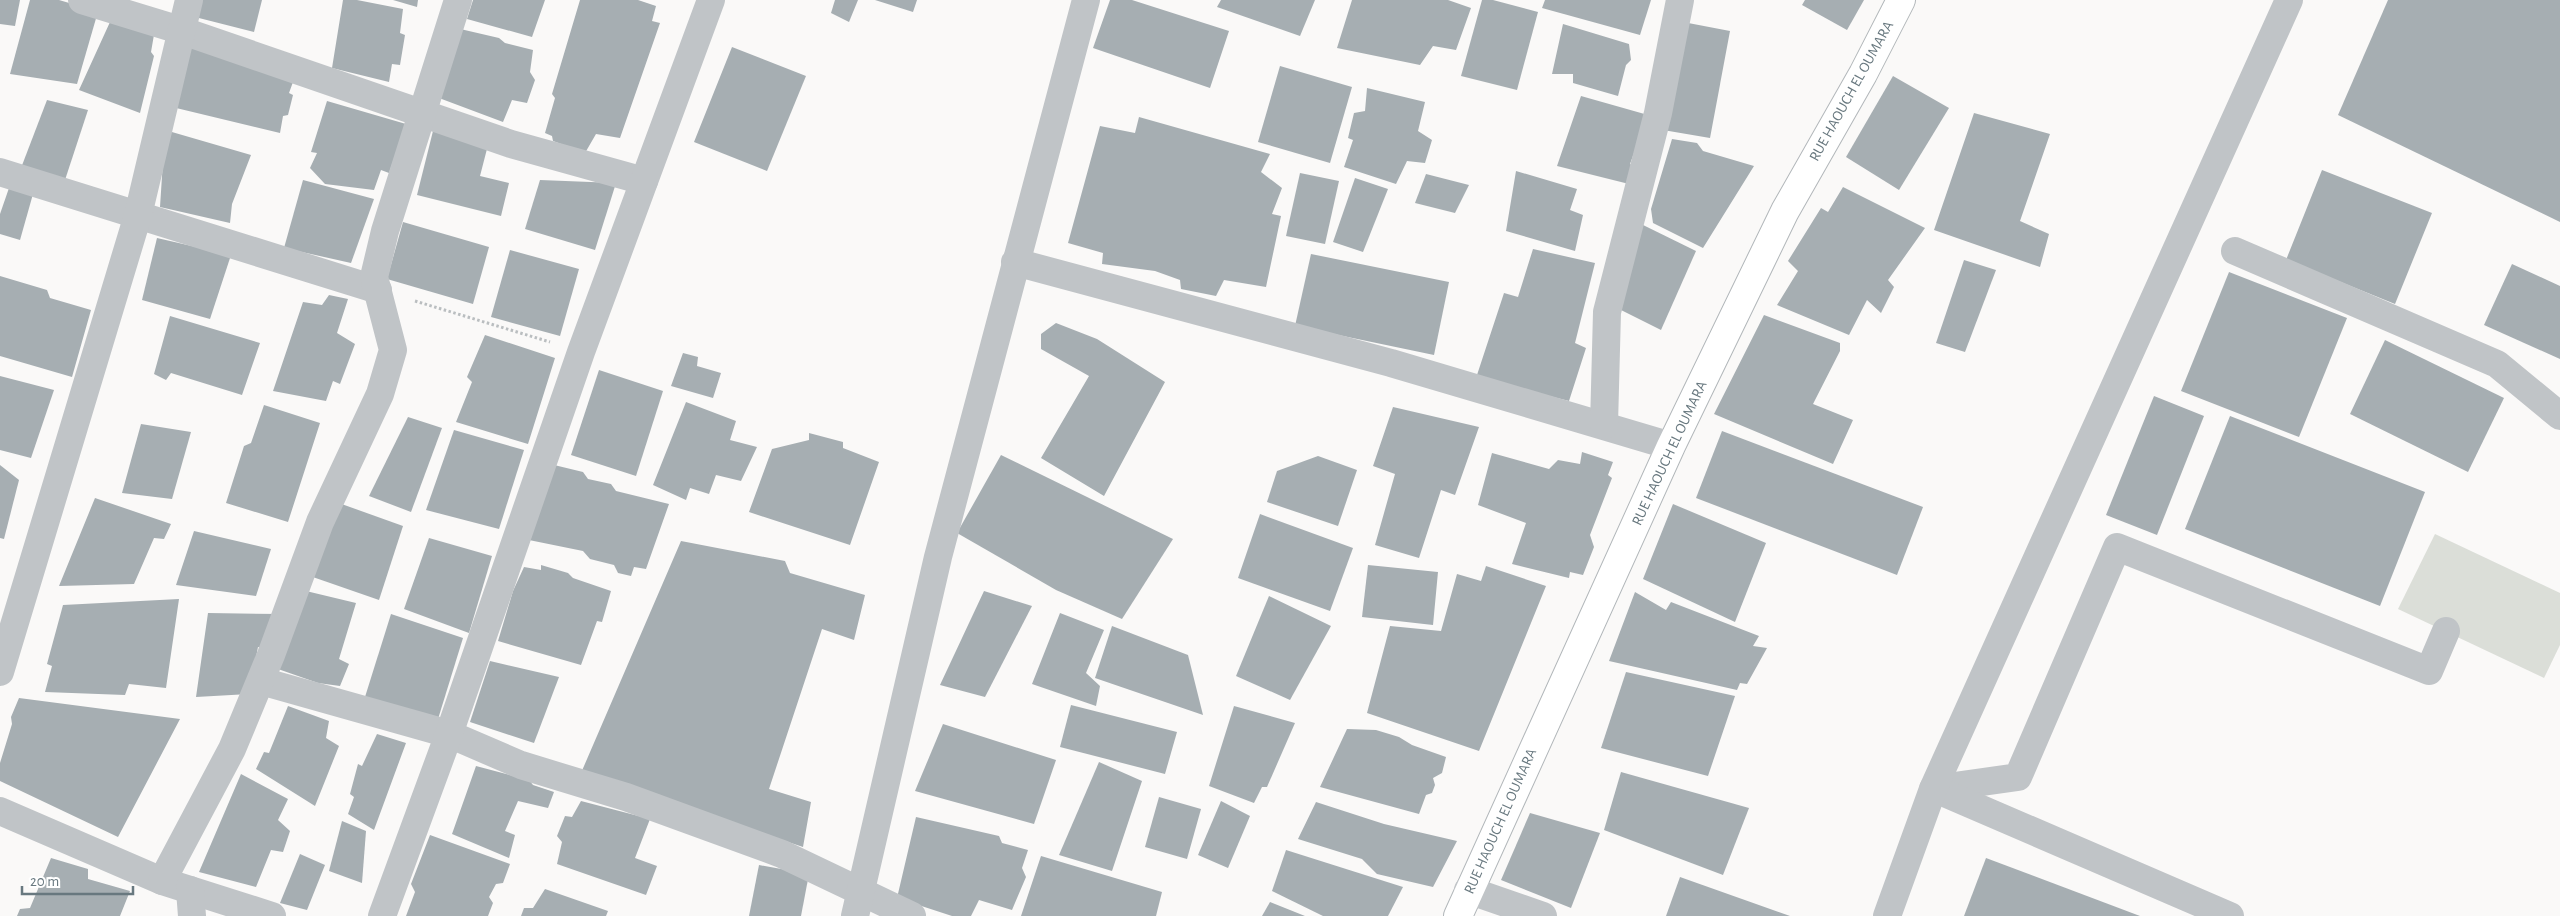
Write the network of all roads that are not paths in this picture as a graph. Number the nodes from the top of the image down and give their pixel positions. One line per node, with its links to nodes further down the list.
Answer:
1 (82, 0): 9 (street)
2 (189, 0): 9 (street)
3 (458, 0): 10 (street)
4 (710, 0): 12 (street)
5 (1086, 0): 15 (street)
6 (1680, 0): 18 (street)
7 (1901, 0): 19 (main road, RUE HAOUCH EL OUMARA)
8 (2289, 0): 24 (street)
9 (183, 31): 10 (street); 13 (street)
10 (422, 112): 12 (street); 16 (street)
11 (0, 172): 13 (street)
12 (644, 181): 23 (street)
13 (138, 215): 16 (street); 21 (street)
14 (2235, 251): 17 (street)
15 (1015, 262): 18 (street); 29 (street)
16 (378, 290): 22 (street)
17 (2560, 416)
18 (1604, 425): 19 (street)
19 (1671, 446): 27 (main road, RUE HAOUCH EL OUMARA)
20 (2446, 631): 24 (street)
21 (0, 672)
22 (261, 680): 23 (street); 26 (street)
23 (449, 734): 29 (street); 31 (street)
24 (1934, 789): 35 (street); 36 (street)
25 (0, 811): 26 (street)
26 (162, 881): 28 (street)
27 (1468, 890): 33 (main road, RUE HAOUCH EL OUMARA); 34 (street)
28 (191, 903): 30 (street)
29 (857, 904): 32 (street)
30 (272, 916)
31 (382, 916)
32 (912, 916)
33 (1458, 916)
34 (1543, 916)
35 (1887, 916)
36 (2230, 916)

